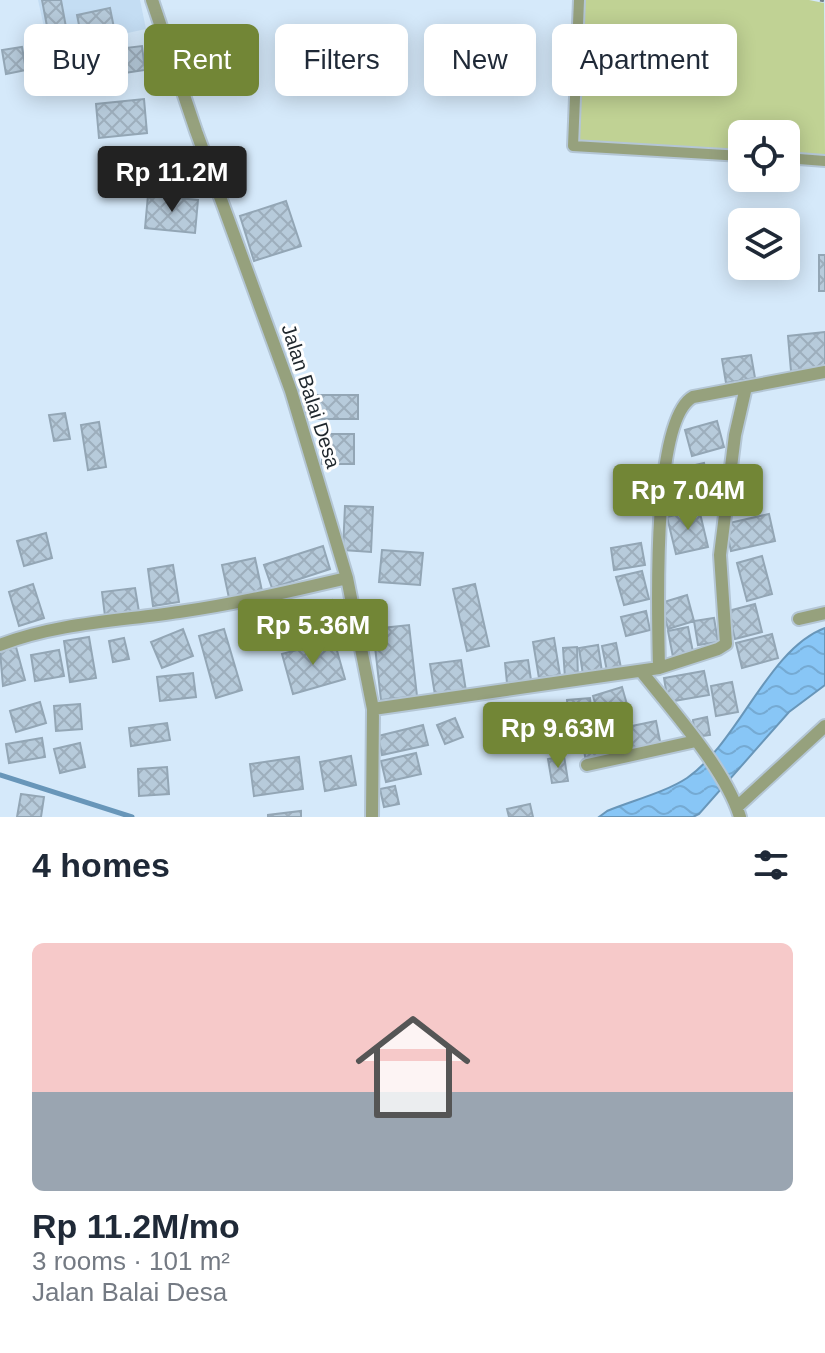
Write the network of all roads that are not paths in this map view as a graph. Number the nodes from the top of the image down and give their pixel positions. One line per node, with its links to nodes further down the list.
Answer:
1 (152, 0): 8 (street, Jalan Balai Desa)
2 (579, 0): 3 (street)
3 (728, 155)
4 (800, 159): 5 (street)
5 (825, 161)
6 (825, 372): 7 (street)
7 (746, 387): 12 (street); 12 (street)
8 (347, 578): 11 (street); 14 (street, Jalan Balai Desa)
9 (825, 613): 10 (street)
10 (799, 619)
11 (0, 645)
12 (659, 668): 13 (street)
13 (641, 671): 14 (street); 16 (street)
14 (373, 709): 19 (street, Jalan Balai Desa)
15 (825, 726): 18 (street)
16 (700, 747): 17 (street); 18 (street)
17 (587, 765)
18 (738, 812)
19 (372, 817)

